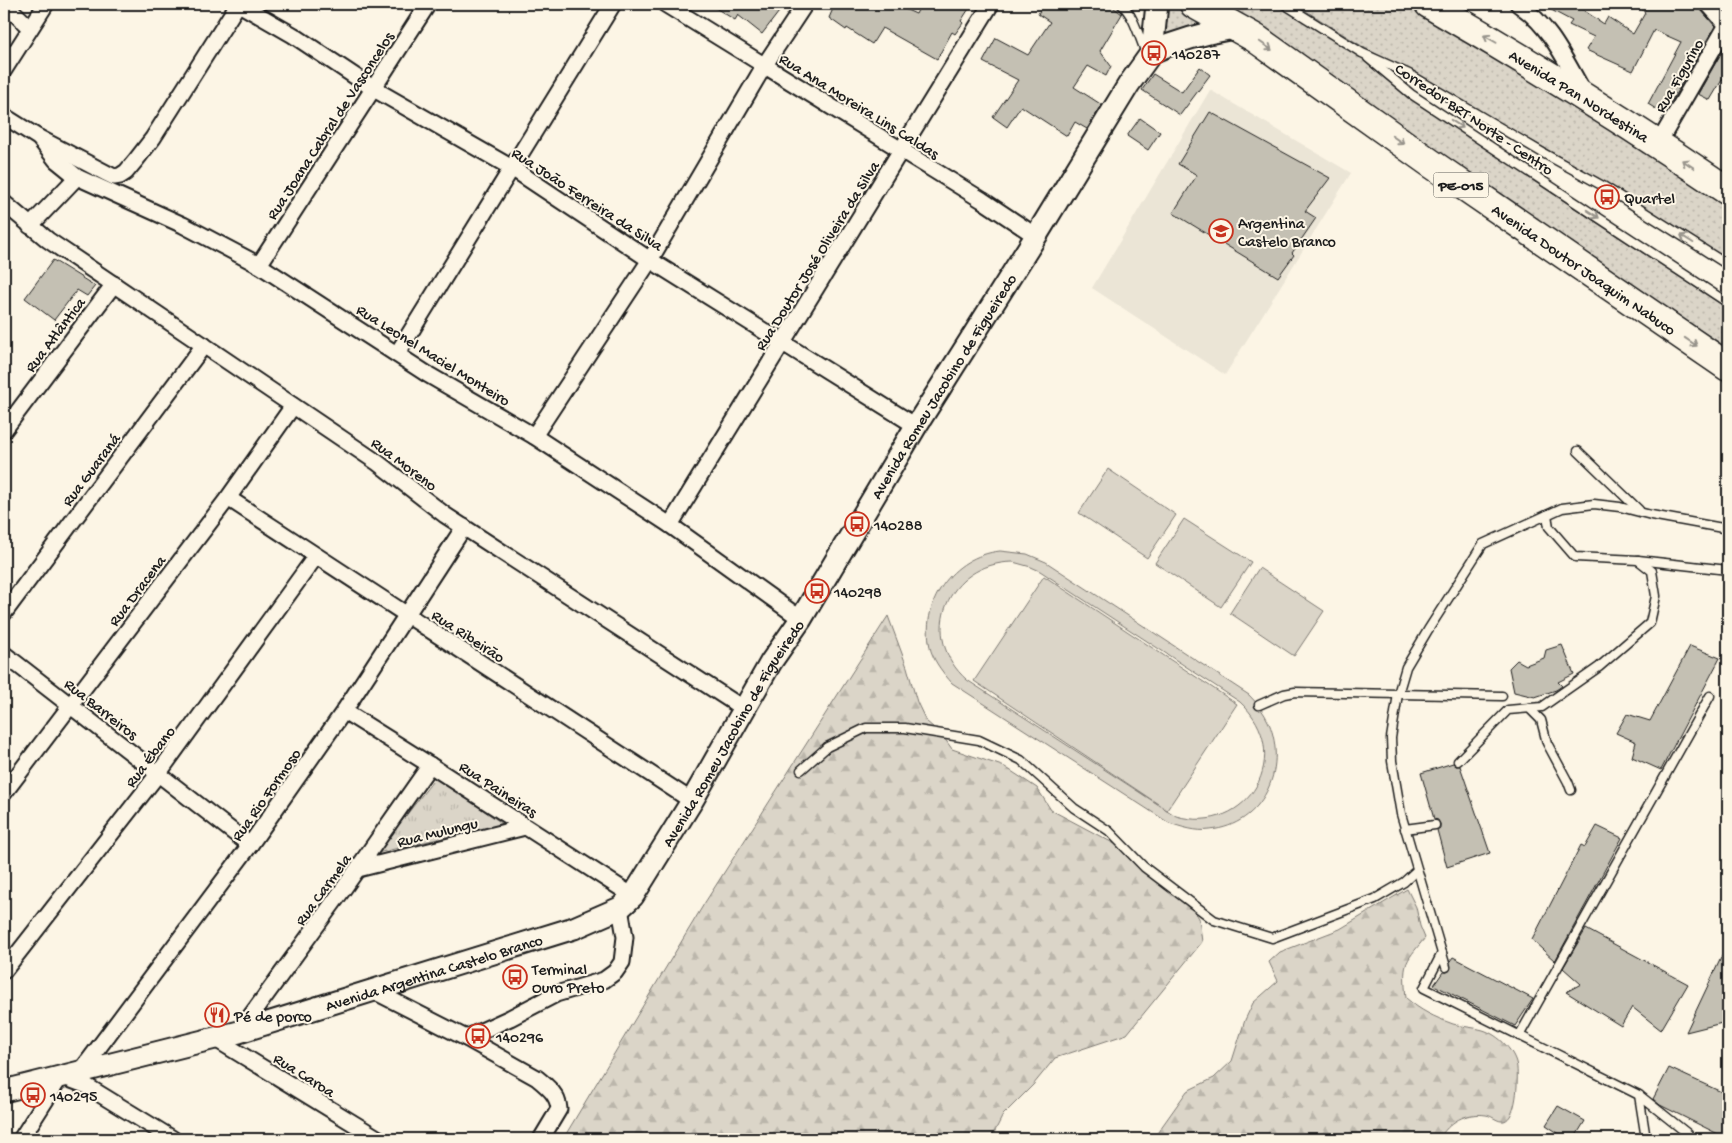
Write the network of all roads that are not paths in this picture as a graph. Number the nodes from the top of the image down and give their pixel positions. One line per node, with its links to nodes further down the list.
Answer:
1 (5, 4): 17 (street)
2 (46, 4): 17 (street)
3 (238, 4): 23 (street, Rua João Ferreira da Silva); 26 (street)
4 (428, 4): 23 (street, Rua Joana Cabral de Vasconcelos)
5 (613, 4): 29 (street)
6 (665, 4): 21 (street, Rua Ana Moreira Lins Caldas)
7 (806, 4): 21 (street)
8 (991, 4): 28 (street, Rua Doutor José Oliveira da Silva)
9 (1121, 4): 20 (lane)
10 (1156, 4): 20 (street)
11 (1194, 4): 18 (highway, Avenida Doutor Joaquim Nabuco / PE-015)
12 (1284, 4): 19 (lane)
13 (1429, 4): 24 (highway, Avenida Pan Nordestina, one-way to 13)
14 (1518, 4): 24 (street)
15 (1708, 4): 16 (street)
16 (1728, 24): 27 (street, Rua Figurino)
17 (30, 28): 22 (street)
18 (1234, 28): 20 (street, Avenida Romeu Jacobino de Figueiredo); 43 (highway, Avenida Doutor Joaquim Nabuco / PE-015, one-way to 43)
19 (1362, 53): 37 (lane, Corredor BRT Norte - Centro, one-way to 19); 39 (lane, Corredor BRT Norte - Centro, one-way to 39)
20 (1150, 54): 34 (street, Avenida Romeu Jacobino de Figueiredo)
21 (764, 66): 28 (street, Rua Ana Moreira Lins Caldas); 35 (street)
22 (4, 70)
23 (374, 89): 29 (street, Rua João Ferreira da Silva); 36 (street, Rua Joana Cabral de Vasconcelos)
24 (1591, 103): 27 (highway, Avenida Pan Nordestina)
25 (4, 116): 26 (street)
26 (40, 138): 30 (street, Rua Leonel Maciel Monteiro)
27 (1658, 144): 31 (highway, Avenida Pan Nordestina, one-way to 27)
28 (901, 151): 34 (street, Rua Ana Moreira Lins Caldas); 40 (street, Rua Doutor José Oliveira da Silva)
29 (512, 168): 35 (street, Rua João Ferreira da Silva); 42 (street)
30 (77, 177): 33 (street); 36 (street, Rua Leonel Maciel Monteiro)
31 (1728, 191)
32 (4, 203): 33 (street, Rua Moreno)
33 (30, 226): 38 (street, Rua Moreno)
34 (1036, 236): 45 (street, Avenida Romeu Jacobino de Figueiredo)
35 (650, 260): 40 (street, Rua João Ferreira da Silva); 47 (street)
36 (259, 265): 42 (street, Rua Leonel Maciel Monteiro)
37 (1728, 265)
38 (114, 284): 41 (street, Rua Moreno); 46 (street, Rua Atlântica)
39 (1728, 304)
40 (782, 342): 45 (street, Rua João Ferreira da Silva); 52 (street, Rua Doutor José Oliveira da Silva)
41 (204, 345): 44 (street, Rua Moreno); 58 (street, Rua Guaraná)
42 (397, 354): 47 (street, Rua Leonel Maciel Monteiro)
43 (1728, 367)
44 (293, 406): 49 (street, Rua Dracena); 53 (street, Rua Moreno)
45 (916, 426): 60 (street, Avenida Romeu Jacobino de Figueiredo)
46 (4, 430)
47 (534, 436): 52 (street, Rua Leonel Maciel Monteiro)
48 (1578, 451): 50 (lane)
49 (228, 498): 55 (street, Rua Ribeirão); 65 (street, Rua Dracena)
50 (1641, 512): 51 (lane); 54 (lane)
51 (1547, 515): 56 (lane); 62 (lane)
52 (670, 525): 60 (street, Rua Leonel Maciel Monteiro)
53 (464, 527): 59 (street, Rua Rio Formoso); 68 (street, Rua Moreno)
54 (1728, 529)
55 (316, 556): 59 (street, Rua Ribeirão); 73 (street, Rua Ébano)
56 (1638, 560): 57 (lane); 67 (lane)
57 (1728, 570)
58 (4, 613)
59 (407, 615): 69 (street, Rua Rio Formoso); 76 (street, Rua Ribeirão)
60 (801, 619): 68 (street, Avenida Romeu Jacobino de Figueiredo)
61 (4, 654): 65 (street, Rua Barreiros)
62 (1398, 694): 63 (lane); 66 (lane); 79 (lane)
63 (1502, 696)
64 (1710, 696): 89 (lane)
65 (70, 705): 73 (street, Rua Barreiros); 75 (street, Rua Dracena)
66 (1258, 705)
67 (1529, 708): 70 (lane); 74 (lane)
68 (744, 709): 76 (street, Avenida Romeu Jacobino de Figueiredo)
69 (344, 711): 71 (street, Rua Paineiras); 80 (street, Rua Rio Formoso)
70 (1458, 761)
71 (430, 765): 78 (street, Rua Paineiras); 81 (street, Rua Carmela)
72 (801, 770): 82 (lane)
73 (158, 774): 80 (street, Rua Barreiros); 86 (street, Rua Ébano)
74 (1571, 790)
75 (4, 793)
76 (692, 801): 83 (street, Avenida Romeu Jacobino de Figueiredo)
77 (1435, 825): 79 (lane)
78 (525, 827): 81 (street, Rua Mulungu); 83 (street, Rua Paineiras)
79 (1406, 829): 82 (lane)
80 (250, 845): 92 (street, Rua Rio Formoso)
81 (358, 869): 88 (street, Rua Carmela)
82 (1417, 870): 84 (lane)
83 (626, 902): 87 (street, Avenida Argentina Castelo Branco); 91 (street)
84 (1442, 953): 85 (lane); 89 (lane)
85 (1446, 967)
86 (4, 971)
87 (372, 990): 88 (street, Avenida Argentina Castelo Branco); 91 (street)
88 (239, 1032): 90 (street, Avenida Argentina Castelo Branco)
89 (1519, 1036): 94 (lane)
90 (214, 1038): 92 (street, Avenida Argentina Castelo Branco); 97 (street, Rua Caroa)
91 (466, 1038): 98 (street)
92 (71, 1073): 93 (street, Avenida Argentina Castelo Branco); 95 (street, Rua Rio Formoso); 96 (street)
93 (4, 1091)
94 (1639, 1095): 99 (lane); 100 (lane)
95 (21, 1139)
96 (173, 1139)
97 (379, 1139)
98 (540, 1139)
99 (1646, 1139)
100 (1691, 1139)

